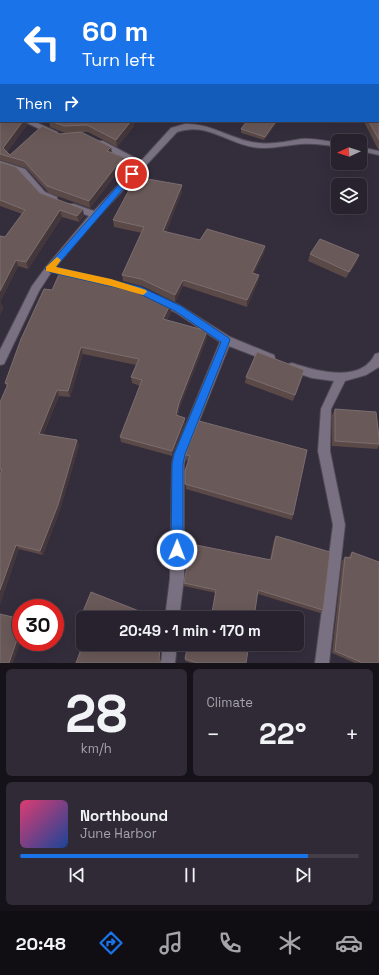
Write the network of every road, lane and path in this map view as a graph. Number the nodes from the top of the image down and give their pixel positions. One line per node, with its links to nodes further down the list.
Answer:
1 (30, 122): 2 (street)
2 (64, 137)
3 (90, 138): 8 (street)
4 (331, 144): 8 (street)
5 (367, 150): 6 (street)
6 (379, 153)
7 (0, 164): 9 (street)
8 (141, 164): 9 (street)
9 (95, 215): 13 (street)
10 (151, 296): 11 (street)
11 (226, 340): 14 (street); 15 (street)
12 (379, 357): 14 (street)
13 (0, 361)
14 (342, 378): 18 (street)
15 (173, 611)
16 (169, 651): 17 (street)
17 (168, 663)
18 (322, 663)

